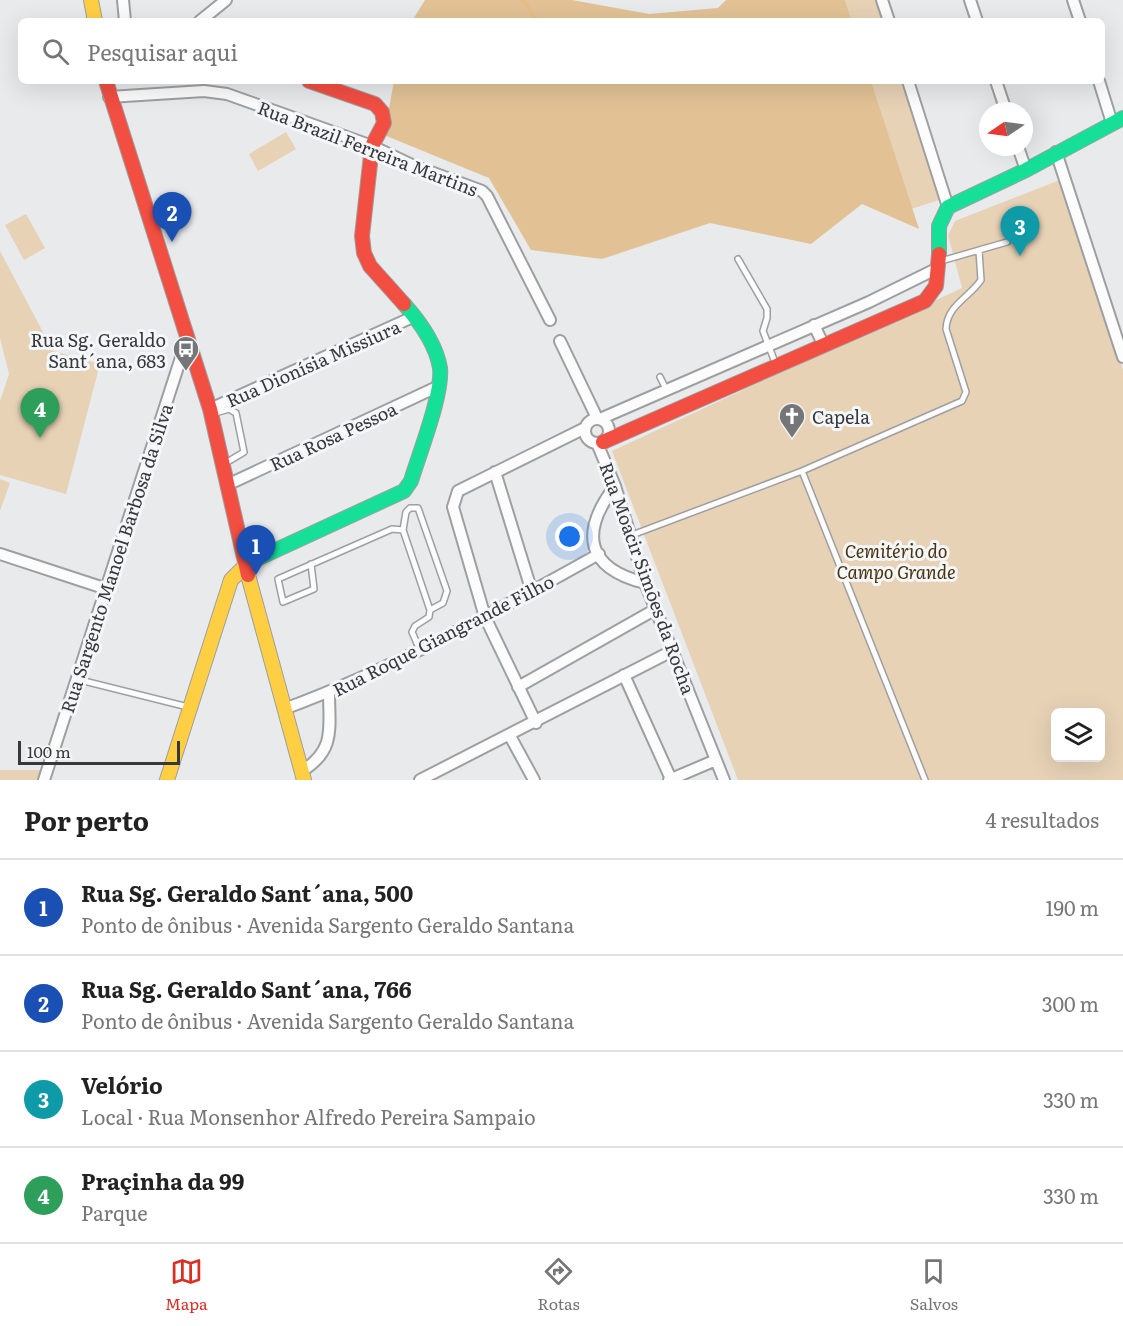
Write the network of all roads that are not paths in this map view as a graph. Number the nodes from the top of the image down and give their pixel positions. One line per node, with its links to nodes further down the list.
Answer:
1 (91, 0): 7 (street)
2 (123, 0): 8 (street)
3 (226, 0): 9 (street)
4 (882, 0): 10 (street)
5 (970, 0): 11 (street)
6 (1073, 0): 12 (street)
7 (94, 18)
8 (125, 18)
9 (204, 18)
10 (888, 18)
11 (975, 18)
12 (1079, 18)
13 (107, 84): 18 (street)
14 (318, 84): 21 (street)
15 (909, 84): 25 (street)
16 (997, 84): 19 (street)
17 (1100, 84): 20 (street)
18 (109, 97): 21 (street, Rua Brazil Ferreira Martins); 33 (street)
19 (1003, 102)
20 (1117, 121): 22 (street)
21 (372, 146): 30 (street); 31 (street, Rua Brazil Ferreira Martins)
22 (1056, 152): 24 (street); 37 (street)
23 (1021, 156): 24 (street)
24 (1026, 170): 25 (street)
25 (948, 207): 29 (street)
26 (1007, 242): 27 (lane)
27 (979, 251): 29 (lane); 47 (lane)
28 (738, 259): 36 (lane)
29 (939, 265): 32 (street); 35 (street)
30 (415, 316): 40 (street); 42 (street, Rua Dionísia Missiura)
31 (550, 320)
32 (814, 325): 35 (street); 36 (street)
33 (188, 335): 42 (street); 58 (street, Rua Sargento Manoel Barbosa da Silva)
34 (560, 341): 43 (street)
35 (823, 344): 38 (street)
36 (768, 346): 38 (lane); 41 (street)
37 (1123, 357)
38 (776, 365): 45 (street)
39 (660, 377): 41 (lane)
40 (439, 386): 49 (street, Rua Rosa Pessoa); 55 (street)
41 (666, 389): 43 (street)
42 (211, 412): 46 (street); 46 (lane)
43 (598, 419): 44 (street); 45 (street)
44 (585, 428): 45 (street); 48 (street)
45 (600, 443): 50 (street, Rua Moacir Simões da Rocha)
46 (223, 465): 49 (street)
47 (802, 471): 52 (lane); 81 (lane)
48 (495, 472): 59 (street); 62 (street)
49 (227, 486): 55 (street)
50 (615, 486): 52 (street, Rua Moacir Simões da Rocha); 54 (street)
51 (403, 530): 56 (lane); 61 (lane); 61 (lane)
52 (632, 535): 57 (street, Rua Moacir Simões da Rocha)
53 (0, 554): 58 (street)
54 (599, 554): 57 (street); 59 (street, Rua Roque Giangrande Filho)
55 (245, 564): 69 (street); 70 (street)
56 (311, 564): 56 (lane)
57 (645, 583): 60 (street, Rua Moacir Simões da Rocha)
58 (107, 589): 66 (street, Rua Sargento Manoel Barbosa da Silva)
59 (532, 592): 62 (street, Rua Roque Giangrande Filho)
60 (656, 609): 64 (street, Rua Moacir Simões da Rocha); 67 (street)
61 (430, 610): 63 (lane)
62 (485, 617): 63 (street, Rua Roque Giangrande Filho); 67 (street)
63 (419, 648): 68 (street, Rua Roque Giangrande Filho)
64 (674, 650): 65 (street); 73 (street, Rua Moacir Simões da Rocha)
65 (624, 675): 71 (street); 75 (street)
66 (76, 679): 69 (lane); 76 (street, Rua Sargento Manoel Barbosa da Silva)
67 (518, 687): 71 (street)
68 (329, 692): 70 (street, Rua Roque Giangrande Filho); 74 (street)
69 (189, 708): 77 (street)
70 (284, 709): 74 (street)
71 (536, 723): 72 (street)
72 (510, 736): 78 (street); 79 (street)
73 (716, 760): 75 (street); 80 (street, Rua Moacir Simões da Rocha)
74 (304, 776)
75 (670, 779)
76 (44, 780)
77 (167, 780)
78 (420, 780)
79 (534, 780)
80 (724, 780)
81 (924, 780)

